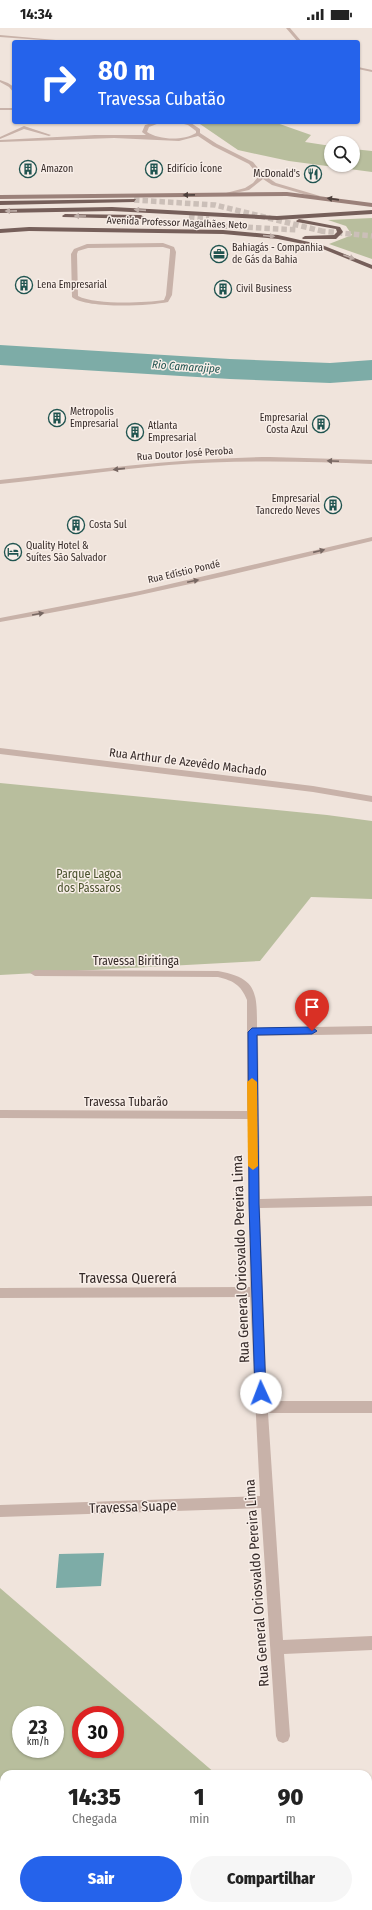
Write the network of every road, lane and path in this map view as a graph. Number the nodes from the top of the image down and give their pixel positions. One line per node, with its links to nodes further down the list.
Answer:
1 (289, 29): 4 (street)
2 (0, 36): 3 (street)
3 (45, 40)
4 (298, 40)
5 (360, 68): 6 (street)
6 (372, 71)
7 (0, 81): 8 (street)
8 (12, 88)
9 (0, 109): 10 (street)
10 (12, 109)
11 (23, 124): 17 (street); 19 (street)
12 (155, 124): 14 (street)
13 (186, 124): 15 (street)
14 (145, 129): 16 (street); 18 (street)
15 (198, 134): 20 (street); 24 (street)
16 (122, 135): 17 (street); 18 (street)
17 (70, 137): 22 (street)
18 (152, 137): 20 (street)
19 (0, 138)
20 (182, 139): 21 (street)
21 (196, 141)
22 (0, 142)
23 (202, 142): 24 (street)
24 (215, 145): 25 (street)
25 (262, 176): 26 (street); 27 (street)
26 (228, 194): 27 (main road); 28 (main road, one-way to 28)
27 (316, 196): 31 (main road, one-way to 27)
28 (0, 197)
29 (134, 200): 30 (main road)
30 (0, 203)
31 (372, 205)
32 (0, 211): 36 (main road, Avenida Professor Magalhães Neto, one-way to 32)
33 (372, 212): 36 (main road, Avenida Professor Magalhães Neto)
34 (190, 217): 35 (main road, one-way to 35)
35 (0, 218)
36 (277, 218): 41 (main road)
37 (158, 224): 38 (main road)
38 (29, 230): 39 (main road, Avenida Professor Magalhães Neto); 40 (main road, Avenida Professor Magalhães Neto)
39 (0, 231)
40 (131, 238): 40 (street); 41 (main road, Avenida Professor Magalhães Neto, one-way to 41)
41 (287, 238): 42 (main road, Avenida Professor Magalhães Neto, one-way to 42)
42 (372, 267)
43 (372, 462): 44 (street, Rua Doutor José Peroba, one-way to 44)
44 (0, 482)
45 (372, 539): 46 (street, Rua Edístio Pondé, one-way to 45)
46 (0, 620)
47 (0, 751): 48 (street, Rua Arthur de Azevêdo Machado)
48 (372, 799)
49 (35, 973): 50 (street, Travessa Biritinga)
50 (237, 978): 52 (street, Rua General Oriosvaldo Pereira Lima)
51 (372, 1030): 52 (street)
52 (252, 1032): 54 (street, Rua General Oriosvaldo Pereira Lima)
53 (0, 1114): 54 (street, Travessa Tubarão)
54 (252, 1115): 56 (street, Rua General Oriosvaldo Pereira Lima)
55 (372, 1201): 56 (street)
56 (254, 1204): 57 (street, Rua General Oriosvaldo Pereira Lima)
57 (256, 1292): 58 (street, Travessa Quererá); 59 (street, Rua General Oriosvaldo Pereira Lima)
58 (0, 1294)
59 (261, 1407): 60 (street); 61 (street, Rua General Oriosvaldo Pereira Lima)
60 (372, 1408)
61 (266, 1502): 62 (street, Travessa Suape); 64 (street, Rua General Oriosvaldo Pereira Lima)
62 (0, 1511)
63 (372, 1643): 64 (street)
64 (276, 1647): 65 (street, Rua General Oriosvaldo Pereira Lima)
65 (283, 1736)

